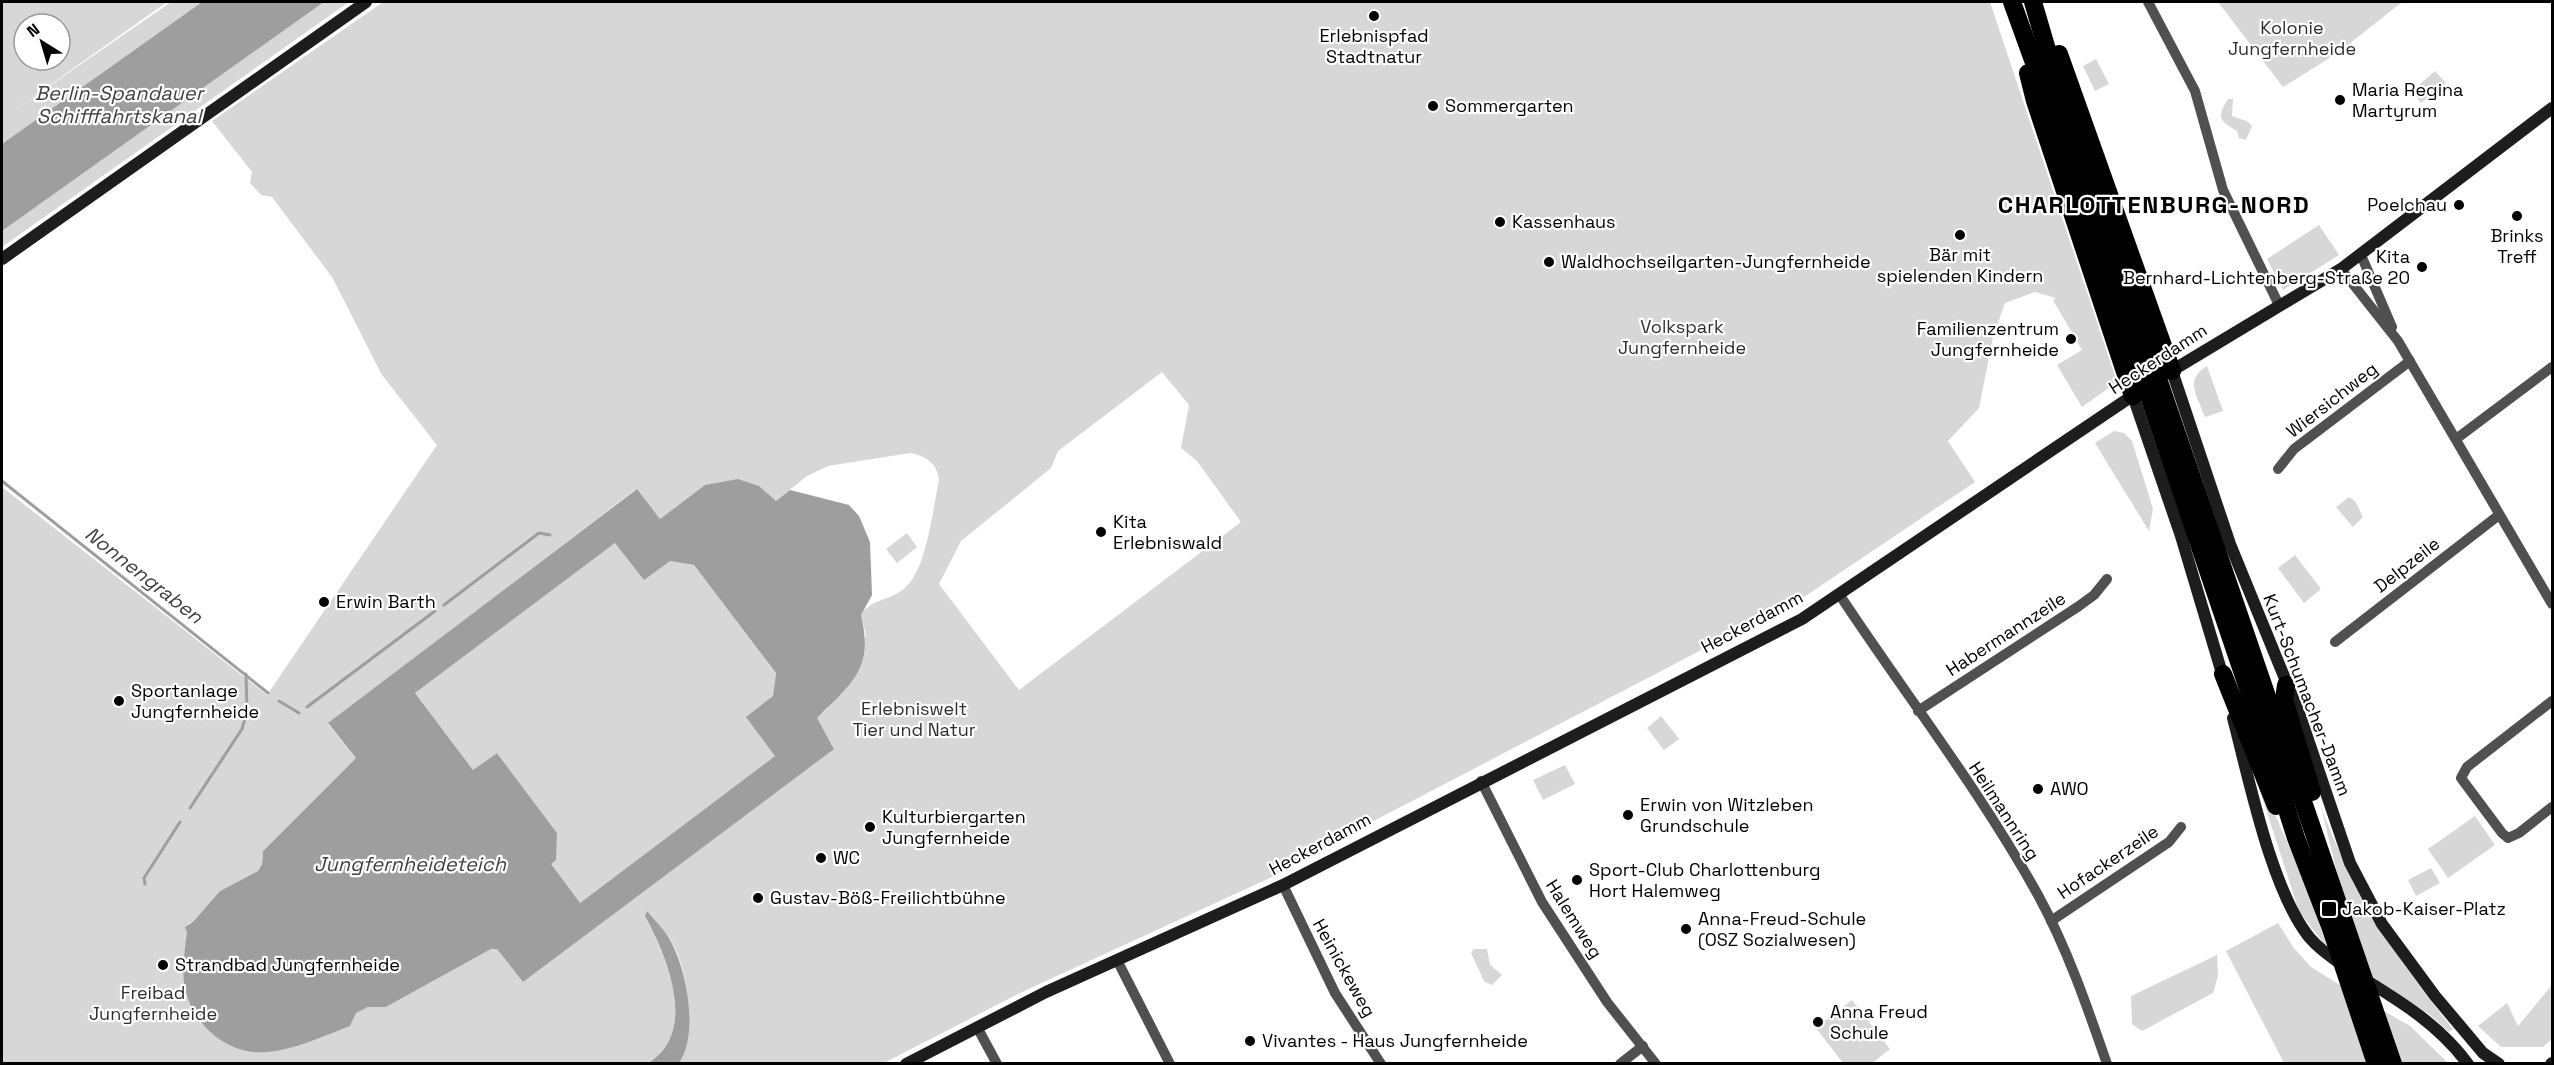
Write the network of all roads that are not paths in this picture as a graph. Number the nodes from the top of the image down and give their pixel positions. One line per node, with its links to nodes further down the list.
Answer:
1 (366, 2): 8 (main road)
2 (2033, 2): 5 (highway)
3 (2148, 2): 10 (street)
4 (2015, 10): 15 (highway); 31 (highway)
5 (2043, 38): 14 (highway); 29 (highway)
6 (2553, 108): 7 (main road, Heckerdamm)
7 (2361, 255): 9 (main road, Heckerdamm); 11 (street)
8 (2, 259)
9 (2341, 269): 10 (main road, Heckerdamm); 11 (street)
10 (2279, 305): 14 (main road, Heckerdamm)
11 (2397, 341): 12 (street)
12 (2410, 361): 16 (street); 17 (street, Wiersichweg)
13 (2553, 367): 16 (street)
14 (2169, 372): 15 (main road, Heckerdamm); 24 (main road, Kurt-Schumacher-Damm)
15 (2136, 394): 20 (main road, Heckerdamm); 23 (main road)
16 (2456, 439): 18 (street)
17 (2278, 469)
18 (2499, 515): 21 (street); 22 (street, Delpzeile)
19 (2107, 579): 26 (street, Habermannzeile)
20 (1839, 594): 26 (street, Heilmannring); 27 (main road, Heckerdamm)
21 (2551, 597)
22 (2335, 642)
23 (2223, 674): 31 (highway); 48 (main road)
24 (2286, 686): 29 (highway); 49 (main road, Kurt-Schumacher-Damm)
25 (2553, 701): 28 (street)
26 (1918, 711): 34 (street, Heilmannring)
27 (1481, 781): 32 (main road, Heckerdamm); 38 (street, Halemweg)
28 (2553, 807)
29 (2311, 820): 33 (highway)
30 (2181, 827): 34 (street, Hofackerzeile)
31 (2296, 838): 33 (highway)
32 (1283, 885): 35 (main road, Heckerdamm); 42 (street, Heinickeweg)
33 (2331, 917): 37 (highway)
34 (2051, 921): 45 (street, Heilmannring)
35 (1117, 960): 36 (main road, Heckerdamm); 41 (street)
36 (977, 1027): 39 (main road, Heckerdamm); 40 (street)
37 (2374, 1033): 46 (highway); 47 (highway)
38 (1642, 1046): 43 (street); 44 (street, Halemweg)
39 (906, 1064)
40 (997, 1064)
41 (1170, 1064)
42 (1381, 1064)
43 (1620, 1064)
44 (1656, 1064)
45 (2108, 1064)
46 (2376, 1064)
47 (2393, 1064)
48 (2468, 1064)
49 (2499, 1064)

